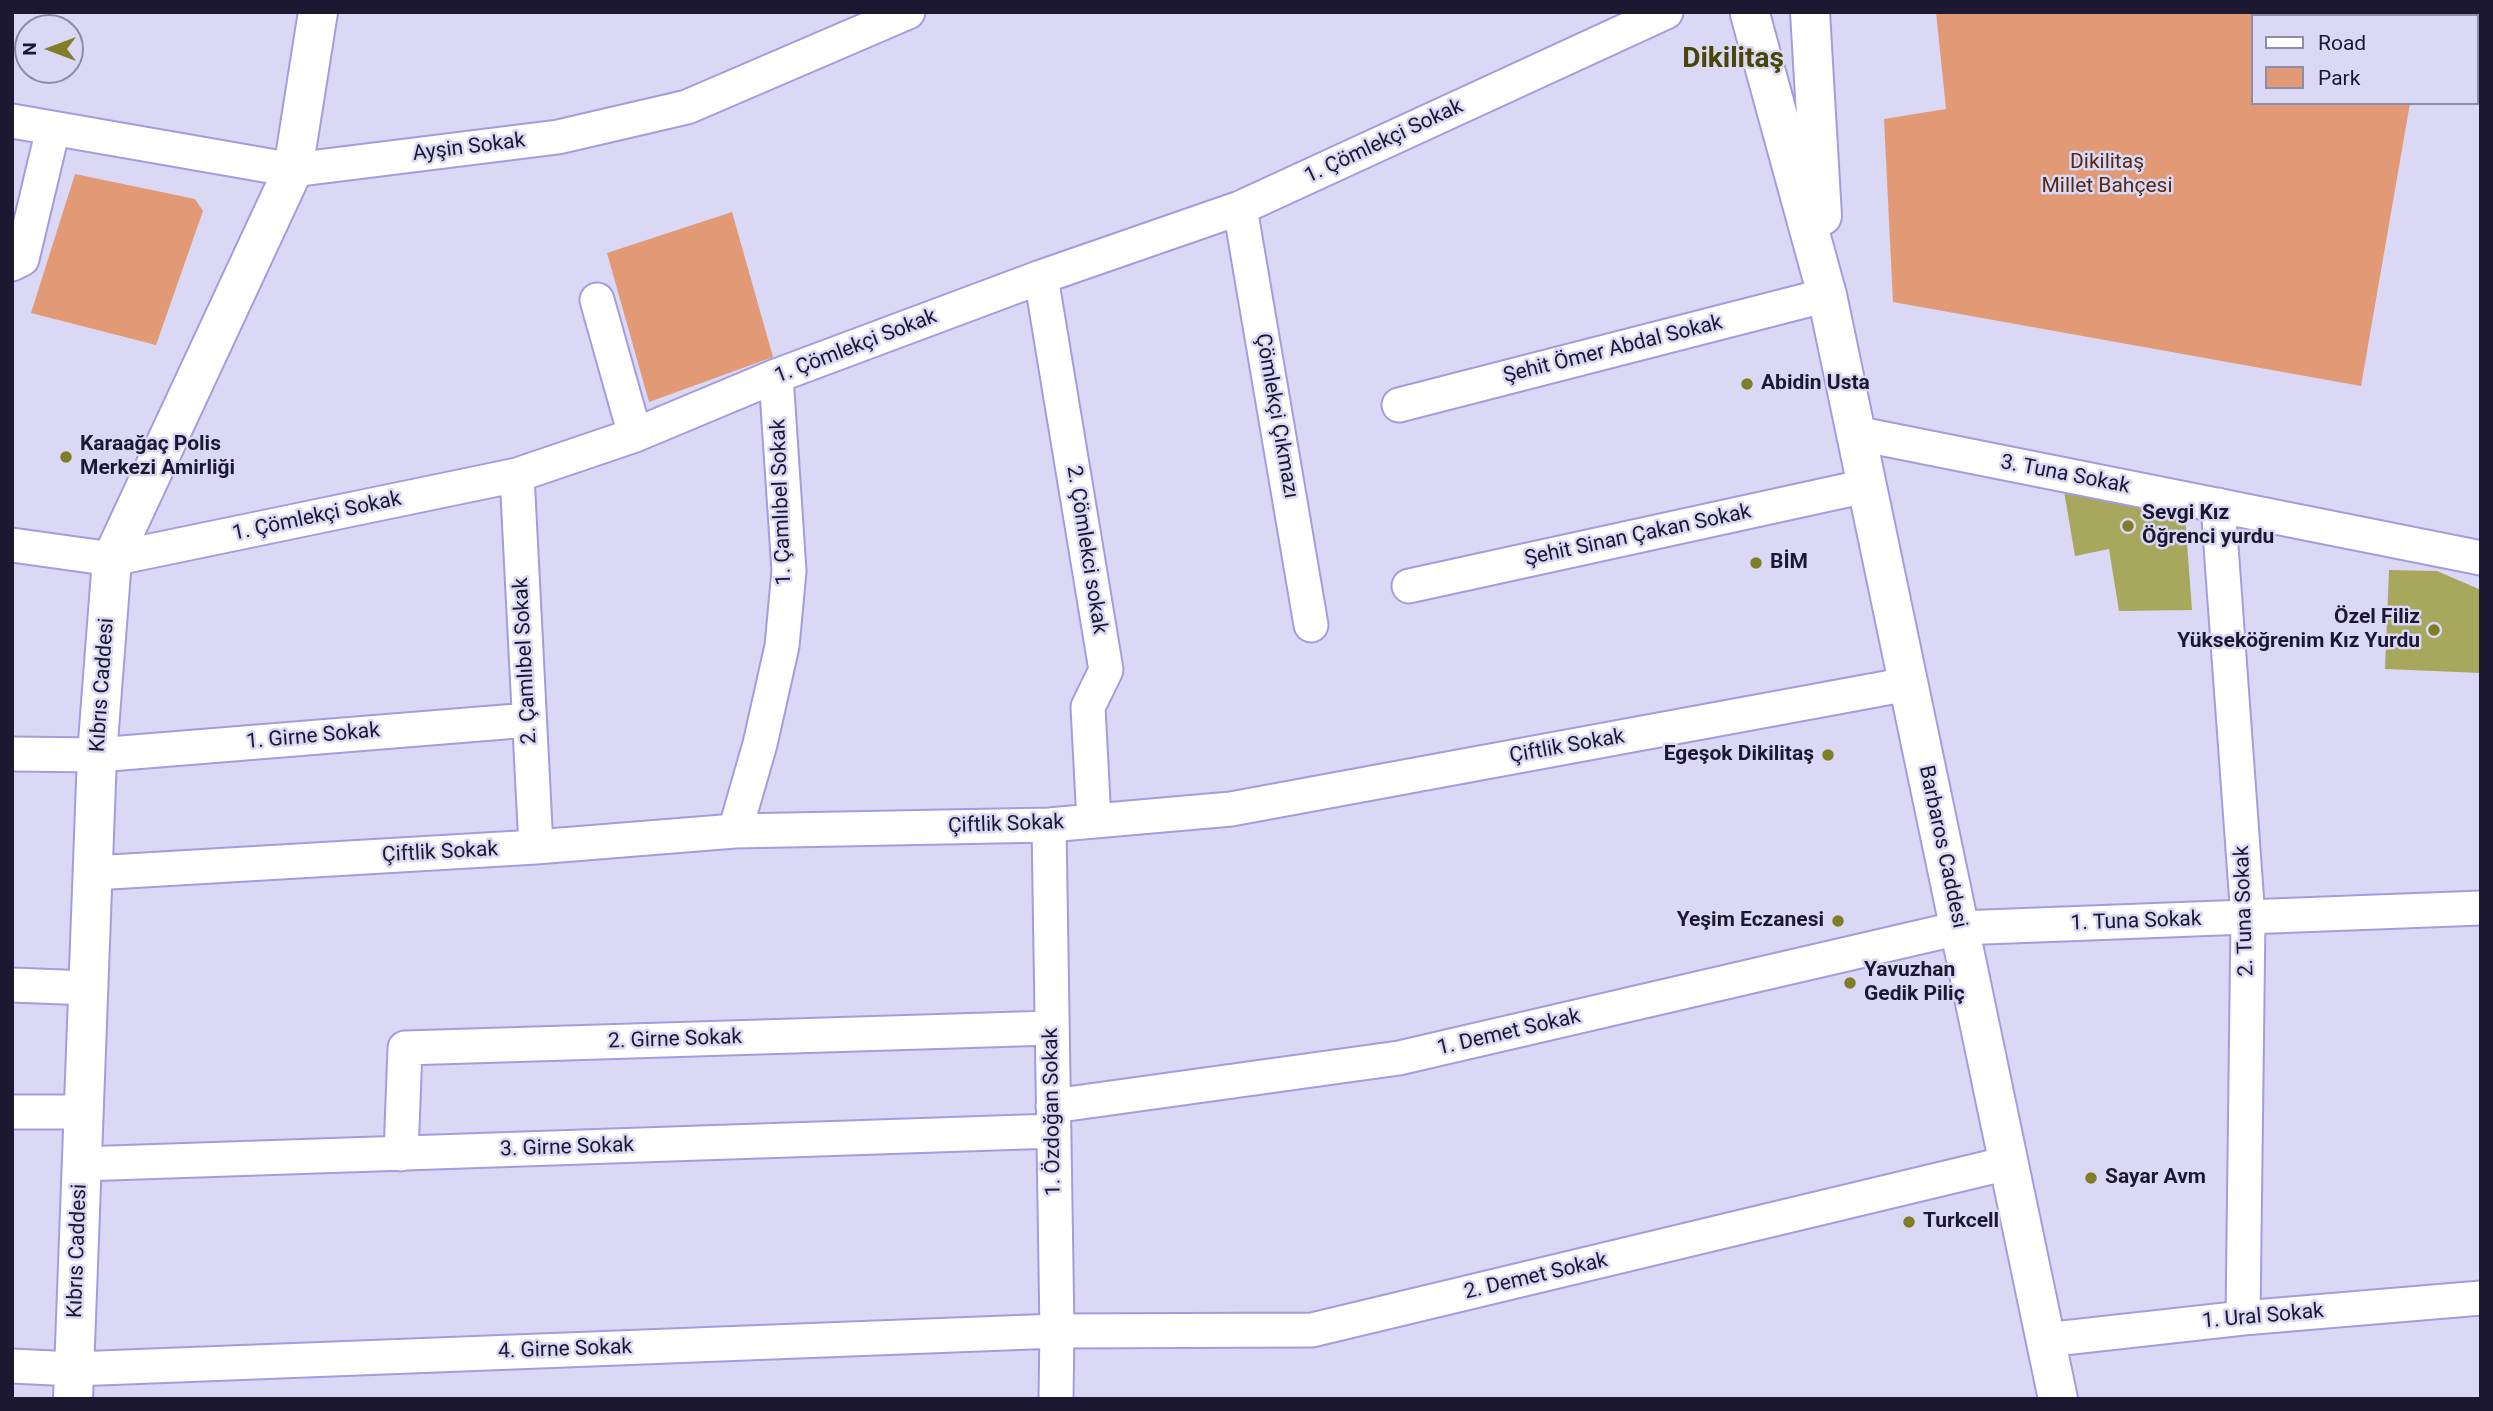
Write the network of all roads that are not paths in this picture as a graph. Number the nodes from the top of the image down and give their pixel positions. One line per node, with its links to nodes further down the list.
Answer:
1 (318, 12): 9 (main road, Kıbrıs Caddesi)
2 (908, 12): 9 (street, Ayşin Sokak)
3 (1666, 12): 10 (street, 1. Çömlekçi Sokak)
4 (1795, 12): 6 (main road)
5 (1810, 12): 13 (main road)
6 (1749, 13): 13 (main road)
7 (12, 121): 8 (street, Ayşin Sokak)
8 (53, 129): 9 (street, Ayşin Sokak); 11 (street)
9 (293, 170): 24 (main road, Kıbrıs Caddesi)
10 (1240, 208): 12 (street, 1. Çömlekçi Sokak); 26 (street, Çömlekçi Çıkmazı)
11 (12, 264)
12 (1041, 277): 15 (street, 1. Çömlekçi Sokak); 31 (street, 2. Çömlekci sokak)
13 (1827, 295): 16 (street, Şehit Ömer Abdal Sokak); 17 (main road, Barbaros Caddesi)
14 (597, 300): 18 (street)
15 (776, 376): 18 (street, 1. Çömlekçi Sokak); 33 (street, 1. Çamlıbel Sokak)
16 (1399, 405)
17 (1855, 433): 20 (main road, Barbaros Caddesi); 21 (street, 3. Tuna Sokak)
18 (635, 435): 19 (street, 1. Çömlekçi Sokak)
19 (517, 475): 24 (street, 1. Çömlekçi Sokak); 28 (street, 2. Çamlıbel Sokak)
20 (1866, 486): 25 (street, Şehit Sinan Çakan Sokak); 27 (main road, Barbaros Caddesi)
21 (2218, 505): 23 (street, 3. Tuna Sokak); 37 (street, 2. Tuna Sokak)
22 (12, 545): 24 (street, 1. Çömlekçi Sokak)
23 (2481, 558)
24 (112, 559): 30 (main road, Kıbrıs Caddesi)
25 (1409, 586)
26 (1311, 625)
27 (1908, 684): 31 (street, Çiftlik Sokak); 38 (main road, Barbaros Caddesi)
28 (529, 720): 30 (street, 1. Girne Sokak); 34 (street, 2. Çamlıbel Sokak)
29 (12, 754): 30 (street, 1. Girne Sokak)
30 (97, 755): 35 (main road, Kıbrıs Caddesi)
31 (1094, 821): 32 (street, Çiftlik Sokak)
32 (1049, 825): 33 (street, Çiftlik Sokak); 41 (street, 1. Özdoğan Sokak)
33 (735, 831): 34 (street, Çiftlik Sokak)
34 (536, 847): 35 (street, Çiftlik Sokak)
35 (93, 873): 40 (main road, Kıbrıs Caddesi)
36 (2481, 908): 37 (street, 1. Tuna Sokak)
37 (2248, 918): 38 (street, 1. Tuna Sokak); 49 (street, 2. Tuna Sokak)
38 (1959, 928): 44 (street, 1. Demet Sokak); 46 (main road, Barbaros Caddesi)
39 (12, 985): 40 (street)
40 (89, 988): 43 (main road, Kıbrıs Caddesi)
41 (1051, 1028): 44 (street, 1. Özdoğan Sokak); 45 (street, 2. Girne Sokak)
42 (12, 1112): 43 (street)
43 (84, 1112): 47 (main road, Kıbrıs Caddesi)
44 (1054, 1118): 45 (street, 3. Girne Sokak); 50 (street, 1. Özdoğan Sokak)
45 (401, 1154): 47 (street, 3. Girne Sokak)
46 (2008, 1163): 50 (street, 2. Demet Sokak); 51 (main road, Barbaros Caddesi)
47 (81, 1164): 53 (main road, Kıbrıs Caddesi)
48 (2481, 1298): 49 (street, 1. Ural Sokak)
49 (2243, 1318): 51 (street, 1. Ural Sokak)
50 (1057, 1331): 53 (street, 4. Girne Sokak); 54 (street, 1. Özdoğan Sokak)
51 (2045, 1340): 55 (main road, Barbaros Caddesi)
52 (12, 1366): 53 (street, 4. Girne Sokak)
53 (74, 1384)
54 (1056, 1399)
55 (2058, 1399)

